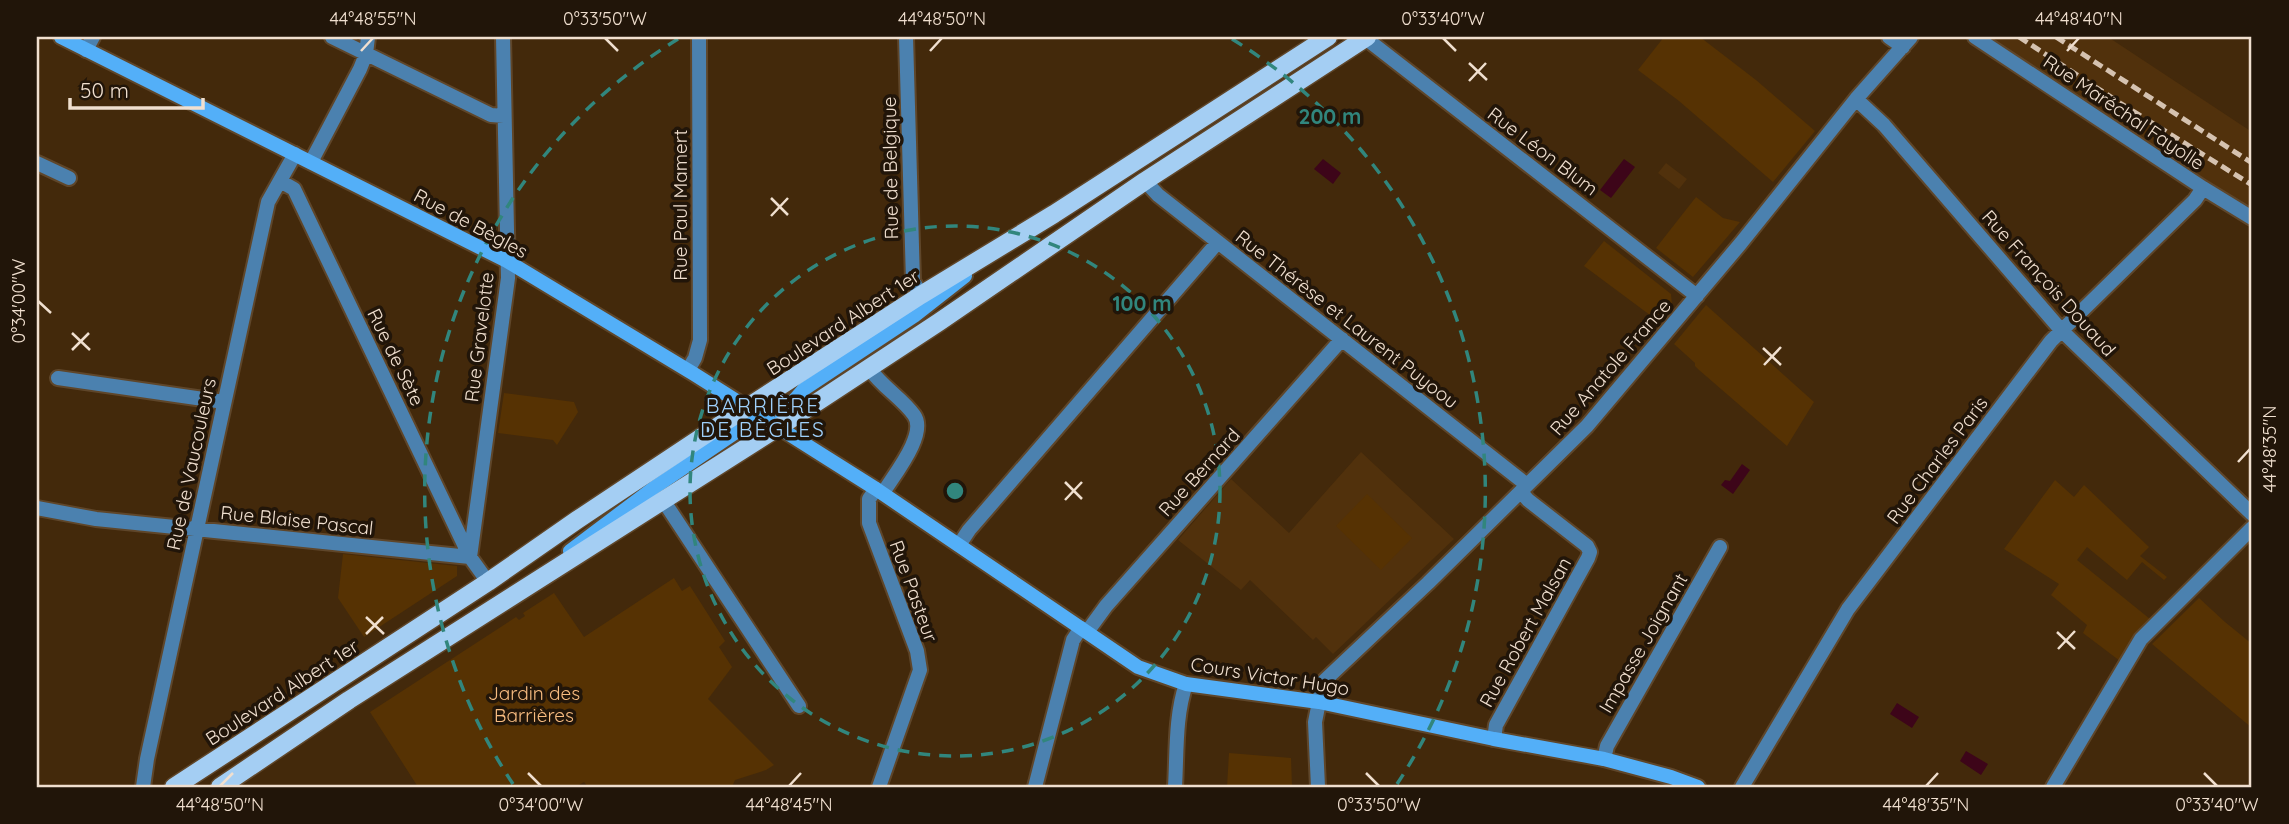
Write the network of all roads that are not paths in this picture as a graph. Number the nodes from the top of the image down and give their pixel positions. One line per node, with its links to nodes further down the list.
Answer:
1 (61, 37): 12 (street, Rue de Bègles)
2 (332, 37): 13 (street)
3 (368, 37): 13 (street)
4 (503, 37): 15 (street, Rue Gravelotte)
5 (699, 37): 32 (street, Rue Paul Mamert)
6 (906, 37): 27 (street, Rue de Belgique)
7 (1328, 37): 25 (main road, Boulevard Albert 1er)
8 (1365, 37): 21 (main road); 28 (street, Rue Léon Blum)
9 (1889, 37): 11 (street)
10 (1975, 37): 22 (street, Rue Maréchal Fayolle)
11 (1907, 42): 14 (street, Rue Anatole France)
12 (90, 43): 16 (street, Rue de Bègles)
13 (366, 54): 15 (street); 17 (street)
14 (1856, 99): 28 (street, Rue Anatole France); 29 (street, Rue François Douaud)
15 (504, 116): 26 (street, Rue Gravelotte)
16 (295, 154): 17 (street, Rue de Bègles); 20 (street, Rue de Vaucouleurs)
17 (311, 162): 26 (street, Rue de Bègles)
18 (37, 163): 19 (street)
19 (69, 178)
20 (280, 181): 34 (street, Rue de Vaucouleurs); 47 (street, Rue de Sète)
21 (1145, 181): 24 (street, Rue Thérèse et Laurent Puyoou); 31 (main road)
22 (2203, 188): 23 (street, Rue Maréchal Fayolle); 29 (street, Rue Charles Paris)
23 (2252, 218)
24 (1218, 242): 30 (street, Rue Thérèse et Laurent Puyoou); 45 (street)
25 (1005, 244): 27 (main road, Boulevard Albert 1er); 36 (street)
26 (507, 261): 32 (street, Rue de Bègles); 47 (street, Rue Gravelotte)
27 (921, 295): 35 (main road, Boulevard Albert 1er)
28 (1697, 296): 38 (street, Rue Anatole France)
29 (2061, 330): 42 (street, Rue François Douaud); 64 (street, Rue Charles Paris)
30 (1342, 339): 38 (street, Rue Thérèse et Laurent Puyoou); 50 (street, Rue Bernard)
31 (869, 368): 36 (main road); 39 (street, Rue Pasteur)
32 (688, 370): 35 (street, Rue de Bègles)
33 (58, 378): 34 (street)
34 (224, 402): 44 (street, Rue de Vaucouleurs)
35 (747, 408): 36 (street, Rue de Bègles); 48 (main road, Boulevard Albert 1er); 49 (street)
36 (778, 427): 37 (street, Rue de Bègles); 40 (main road)
37 (848, 471): 39 (street, Cours Victor Hugo)
38 (1524, 488): 52 (street, Rue Anatole France); 54 (street, Rue Robert Malsan)
39 (879, 491): 45 (street, Cours Victor Hugo); 59 (street, Rue Pasteur)
40 (663, 500): 49 (main road); 53 (street)
41 (37, 508): 44 (street, Rue Blaise Pascal)
42 (2252, 514)
43 (2252, 528): 65 (street)
44 (196, 529): 47 (street, Rue Blaise Pascal); 56 (street, Rue de Vaucouleurs)
45 (959, 545): 50 (street, Cours Victor Hugo)
46 (1720, 547): 55 (street, Impasse Joignant)
47 (470, 557): 48 (street, Rue de Sète)
48 (488, 582): 57 (main road, Boulevard Albert 1er)
49 (501, 601): 58 (main road)
50 (1084, 630): 51 (street, Cours Victor Hugo); 60 (street, Rue Bernard)
51 (1186, 684): 52 (street, Cours Victor Hugo); 61 (street)
52 (1319, 702): 54 (street, Cours Victor Hugo); 62 (street)
53 (799, 706)
54 (1494, 739): 55 (street, Cours Victor Hugo)
55 (1604, 759): 63 (street, Cours Victor Hugo)
56 (143, 787)
57 (174, 787)
58 (220, 787)
59 (879, 787)
60 (1035, 787)
61 (1175, 787)
62 (1318, 787)
63 (1698, 787)
64 (1742, 787)
65 (2053, 787)

